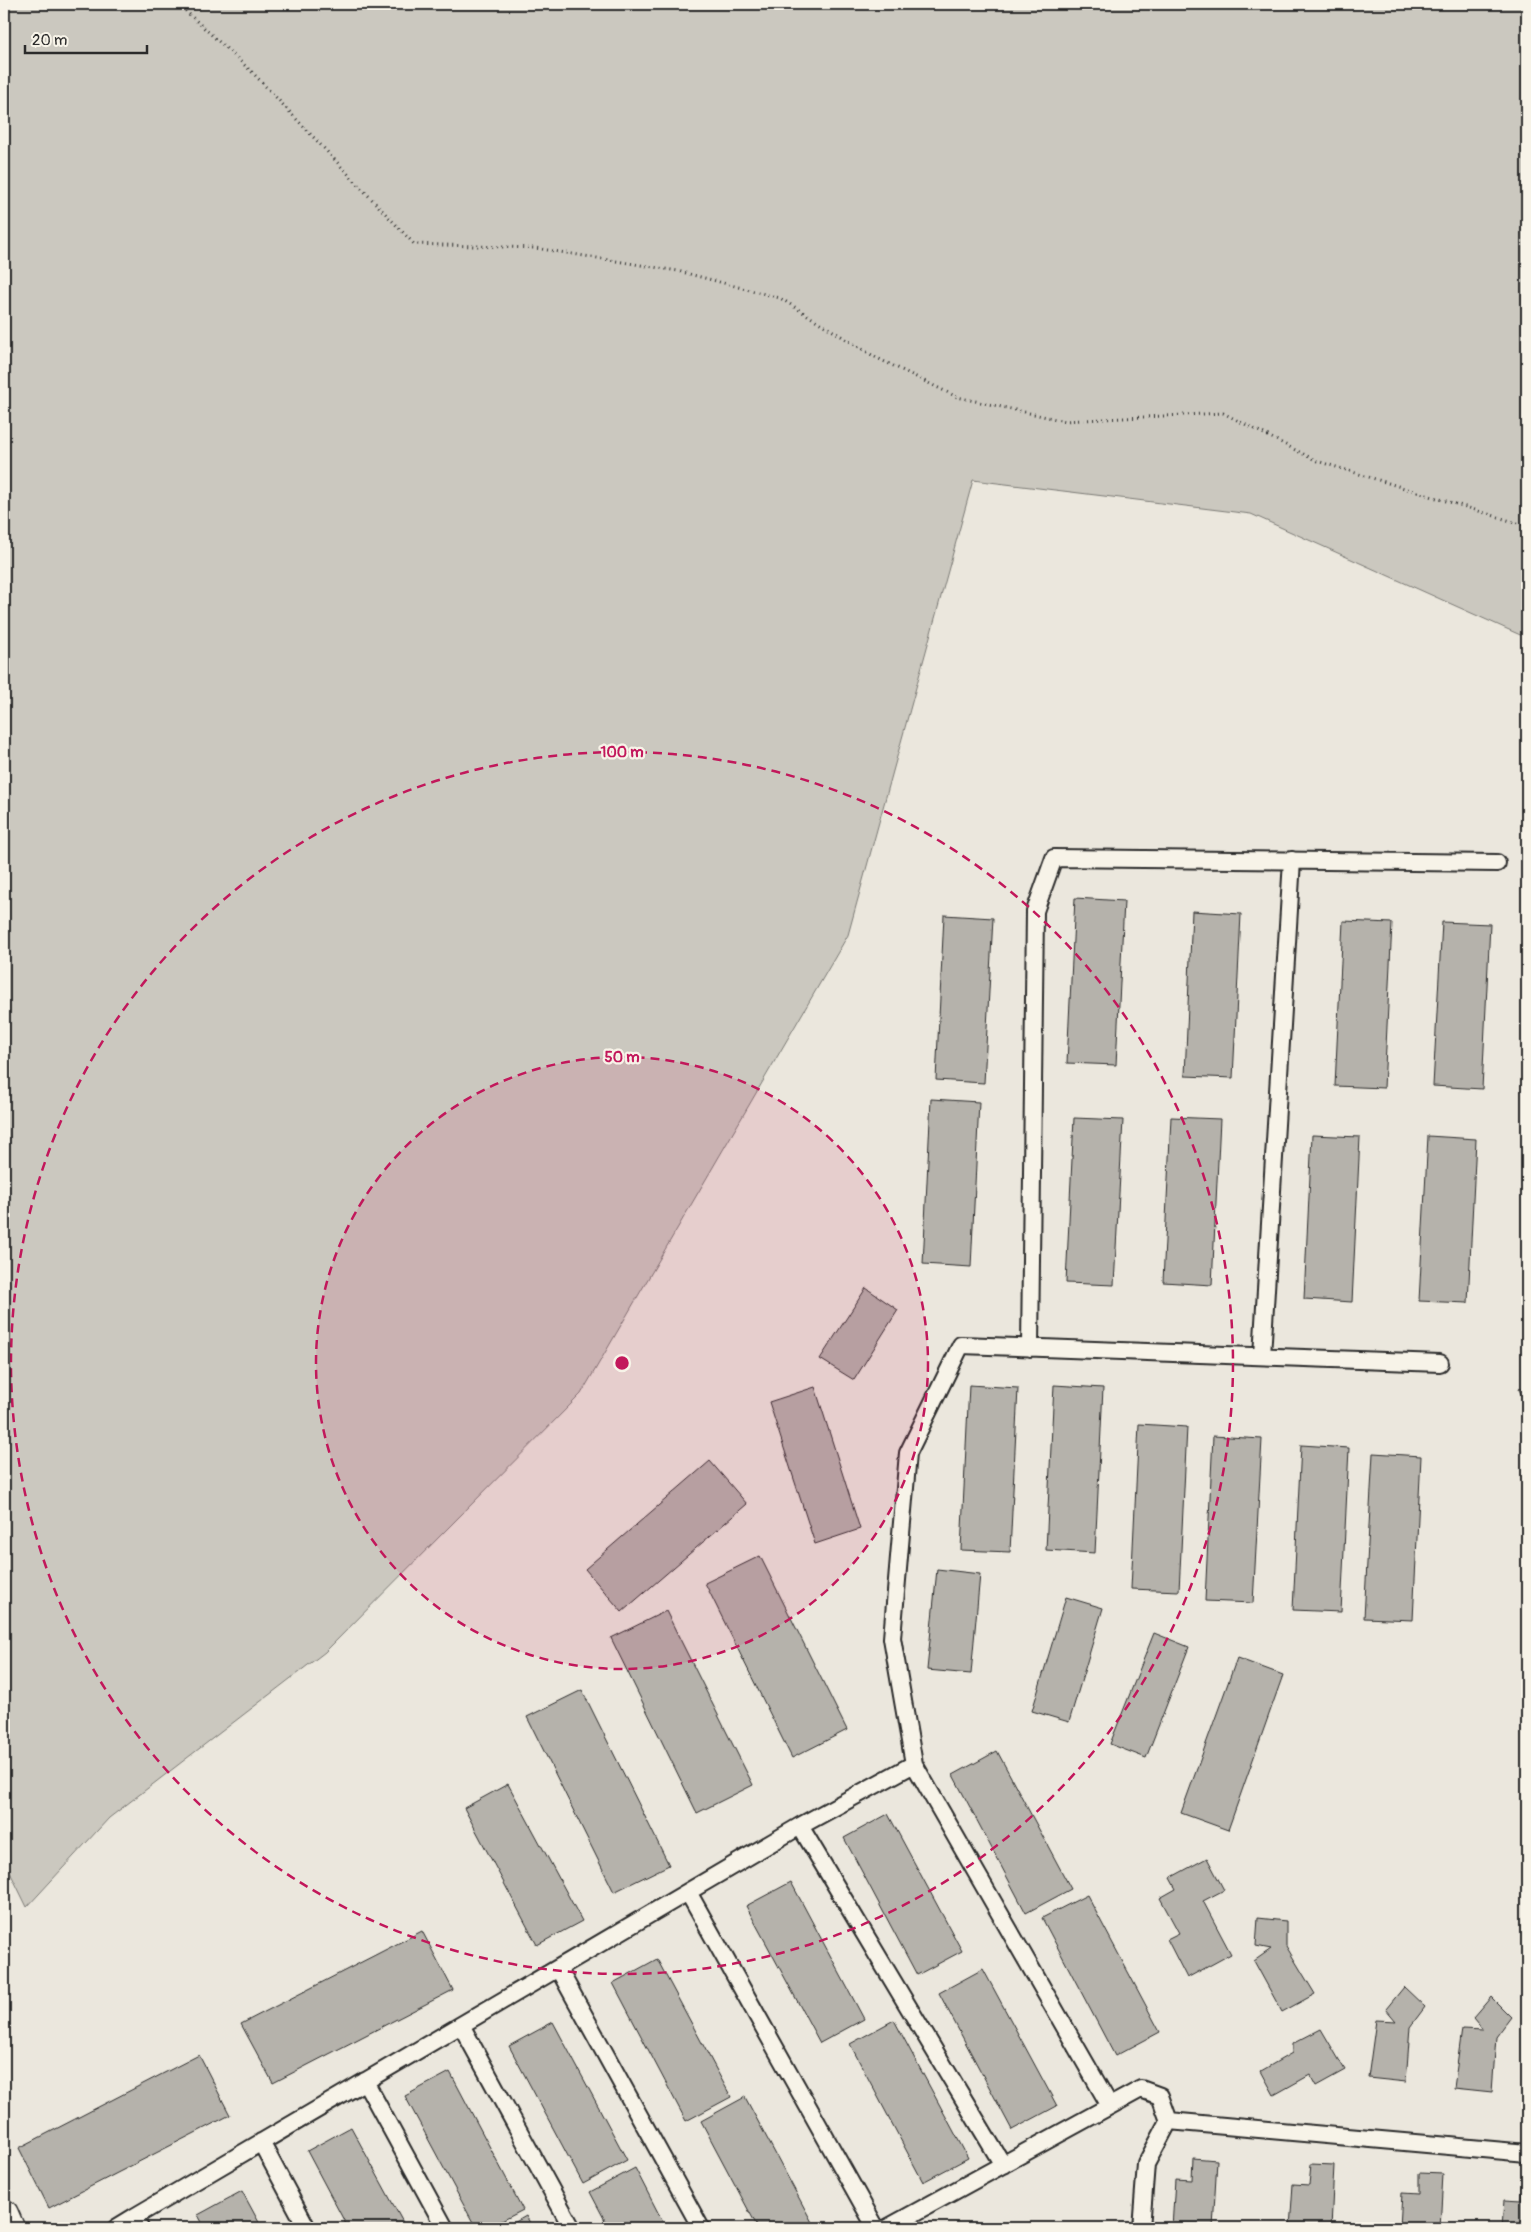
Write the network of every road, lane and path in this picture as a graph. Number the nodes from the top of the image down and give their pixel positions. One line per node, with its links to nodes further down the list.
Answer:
1 (178, 4): 2 (path)
2 (1527, 526)
3 (1292, 860): 4 (lane); 5 (lane); 6 (lane)
4 (1497, 862)
5 (1030, 1348): 6 (lane); 8 (lane)
6 (1262, 1356): 7 (lane)
7 (1440, 1363)
8 (914, 1764): 9 (lane); 14 (lane)
9 (800, 1826): 10 (lane); 18 (lane)
10 (688, 1892): 11 (lane); 27 (lane)
11 (558, 1968): 12 (lane); 26 (lane)
12 (461, 2025): 13 (lane); 25 (lane)
13 (365, 2081): 16 (lane); 24 (lane)
14 (1110, 2106): 15 (lane); 18 (lane)
15 (1169, 2121): 17 (lane); 29 (lane)
16 (261, 2142): 20 (lane); 23 (lane)
17 (1527, 2153)
18 (1003, 2165): 28 (lane)
19 (4, 2214): 21 (street)
20 (137, 2223): 22 (lane)
21 (10, 2228)
22 (116, 2228)
23 (307, 2228)
24 (446, 2228)
25 (572, 2228)
26 (701, 2228)
27 (876, 2228)
28 (887, 2228)
29 (1141, 2228)

